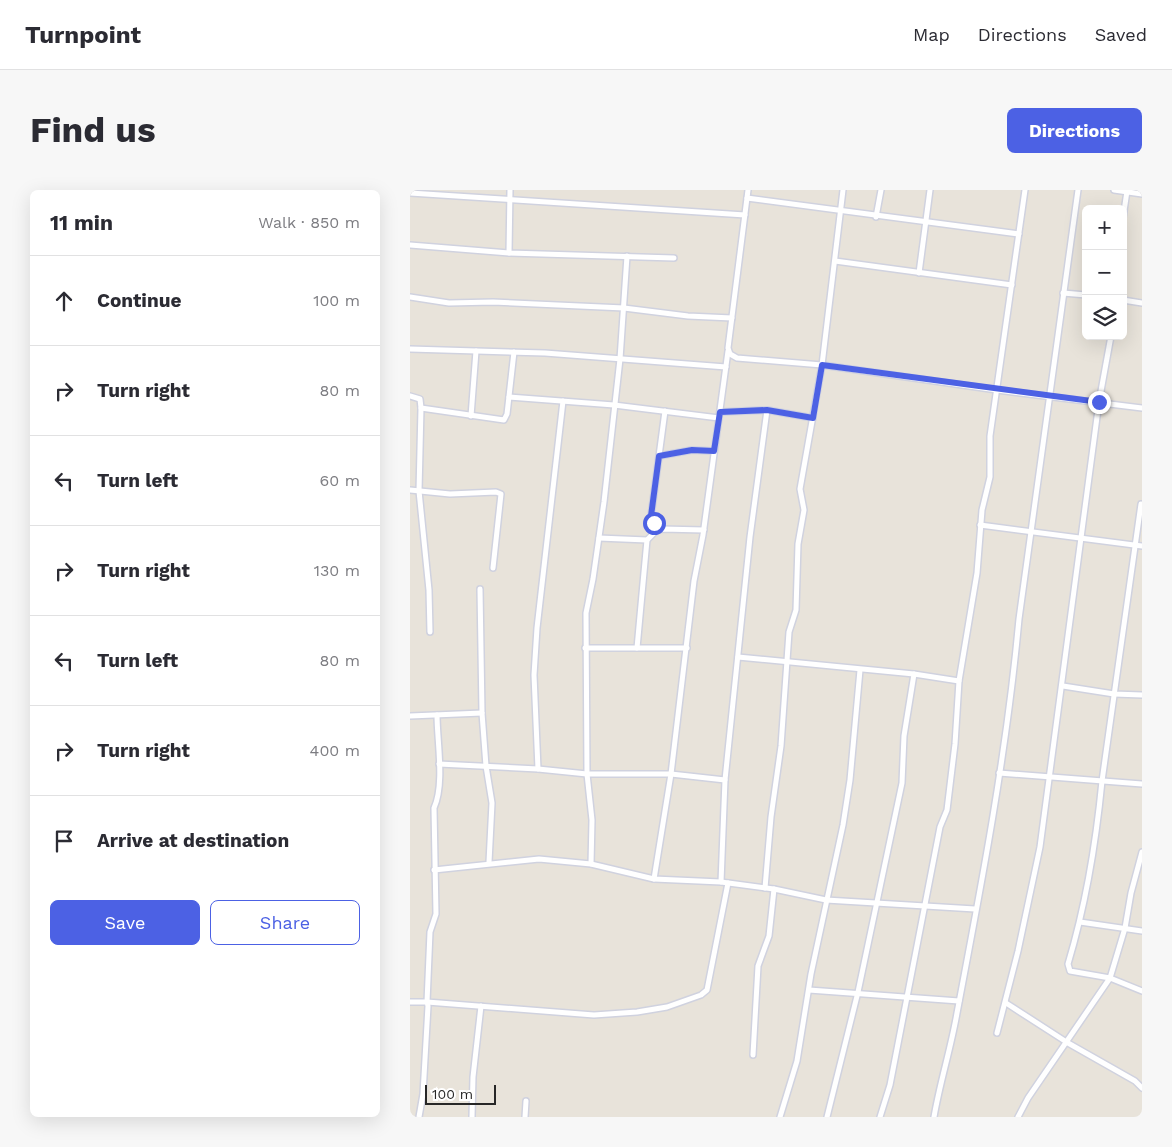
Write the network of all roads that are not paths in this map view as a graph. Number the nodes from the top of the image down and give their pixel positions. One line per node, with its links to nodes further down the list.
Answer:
1 (510, 190): 13 (street)
2 (748, 190): 12 (street)
3 (843, 190): 15 (street)
4 (881, 190): 17 (street)
5 (930, 190): 18 (street)
6 (1025, 190): 19 (street)
7 (1078, 190): 27 (street)
8 (1114, 190): 9 (street)
9 (1127, 192): 11 (street); 14 (street)
10 (410, 194): 13 (street)
11 (1142, 194)
12 (747, 198): 15 (street); 16 (street)
13 (510, 199): 16 (street); 21 (street)
14 (1125, 205)
15 (841, 212): 17 (street); 24 (street)
16 (745, 214): 33 (street)
17 (876, 216): 18 (street)
18 (926, 222): 19 (street); 25 (street)
19 (1019, 234): 26 (street)
20 (410, 245): 21 (street)
21 (509, 253): 22 (street)
22 (627, 256): 23 (street); 32 (street)
23 (674, 258)
24 (835, 261): 25 (street); 40 (street)
25 (919, 273): 26 (street)
26 (1012, 285): 42 (street)
27 (1063, 293): 28 (street); 43 (street)
28 (1082, 295)
29 (410, 297): 32 (street)
30 (1127, 301): 31 (street)
31 (1142, 303)
32 (624, 308): 33 (street); 39 (street)
33 (732, 318): 35 (street)
34 (1110, 340): 47 (street)
35 (728, 348): 40 (street); 41 (street)
36 (410, 349): 37 (street)
37 (476, 351): 38 (street); 54 (street)
38 (514, 352): 39 (street); 45 (street)
39 (620, 359): 41 (street); 48 (street)
40 (822, 365): 42 (street); 56 (street)
41 (726, 367): 53 (street)
42 (997, 390): 43 (street); 62 (street)
43 (1049, 395): 47 (street); 65 (street)
44 (410, 396): 49 (street)
45 (509, 397): 46 (street); 54 (street)
46 (563, 401): 48 (street); 89 (street)
47 (1099, 402): 50 (street); 67 (street)
48 (614, 405): 52 (street); 66 (street)
49 (421, 408): 54 (street); 60 (street)
50 (1142, 408)
51 (767, 410): 53 (street); 56 (street); 76 (street)
52 (665, 411): 55 (street); 58 (street)
53 (720, 412): 55 (street)
54 (472, 416)
55 (719, 418): 57 (street)
56 (813, 418): 77 (street)
57 (714, 451): 58 (street); 64 (street)
58 (659, 456): 63 (street)
59 (410, 490): 60 (street)
60 (419, 491): 70 (street); 72 (street)
61 (1141, 504): 69 (street)
62 (980, 525): 65 (street); 80 (street)
63 (656, 530): 64 (street); 68 (street)
64 (704, 530): 75 (street)
65 (1032, 532): 67 (street); 90 (street)
66 (599, 538): 68 (street); 73 (street)
67 (1081, 538): 69 (street); 81 (street)
68 (647, 540): 74 (street)
69 (1139, 546): 82 (street)
70 (494, 568)
71 (480, 589): 84 (street)
72 (430, 632)
73 (585, 648): 74 (street); 91 (street)
74 (637, 648): 75 (street)
75 (687, 648): 92 (street)
76 (738, 657): 77 (street); 94 (street)
77 (788, 662): 78 (street); 104 (street)
78 (860, 670): 79 (street); 106 (street)
79 (914, 674): 80 (street); 107 (street)
80 (959, 681): 108 (street)
81 (1063, 686): 82 (street); 93 (street)
82 (1114, 694): 83 (street); 95 (street)
83 (1142, 695)
84 (482, 713): 85 (street); 88 (street)
85 (437, 715): 86 (street); 87 (street)
86 (410, 716)
87 (439, 764): 88 (street); 100 (street)
88 (486, 766): 89 (street); 98 (street)
89 (538, 768): 91 (street)
90 (1000, 773): 93 (street); 109 (street)
91 (587, 774): 92 (street); 99 (street)
92 (671, 774): 94 (street); 101 (street)
93 (1048, 776): 95 (street); 121 (street)
94 (725, 780): 102 (street)
95 (1102, 781): 96 (street); 110 (street)
96 (1142, 784)
97 (1142, 852): 111 (street)
98 (489, 862): 99 (street); 100 (street)
99 (591, 864): 101 (street)
100 (434, 870): 120 (street)
101 (654, 879): 102 (street)
102 (721, 882): 103 (street)
103 (728, 883): 104 (street); 122 (street)
104 (765, 888): 105 (street)
105 (774, 890): 106 (street); 125 (street)
106 (826, 900): 107 (street); 114 (street)
107 (877, 902): 108 (street); 115 (street)
108 (924, 906): 109 (street); 117 (street)
109 (975, 909): 118 (street)
110 (1080, 922): 111 (street); 113 (street)
111 (1125, 928): 112 (street); 113 (street)
112 (1142, 930)
113 (1110, 978): 116 (street); 124 (street)
114 (809, 990): 115 (street); 131 (street)
115 (858, 992): 117 (street); 132 (street)
116 (1142, 992)
117 (908, 995): 118 (street); 133 (street)
118 (960, 1001): 134 (street)
119 (410, 1002): 120 (street)
120 (427, 1002): 122 (street); 128 (street)
121 (1006, 1003): 123 (street); 124 (street)
122 (481, 1006): 129 (street)
123 (997, 1032)
124 (1068, 1043): 126 (street); 135 (street)
125 (753, 1055)
126 (1142, 1088)
127 (526, 1101): 130 (street)
128 (419, 1117)
129 (472, 1117)
130 (526, 1117)
131 (780, 1117)
132 (827, 1117)
133 (880, 1117)
134 (934, 1117)
135 (1018, 1117)

